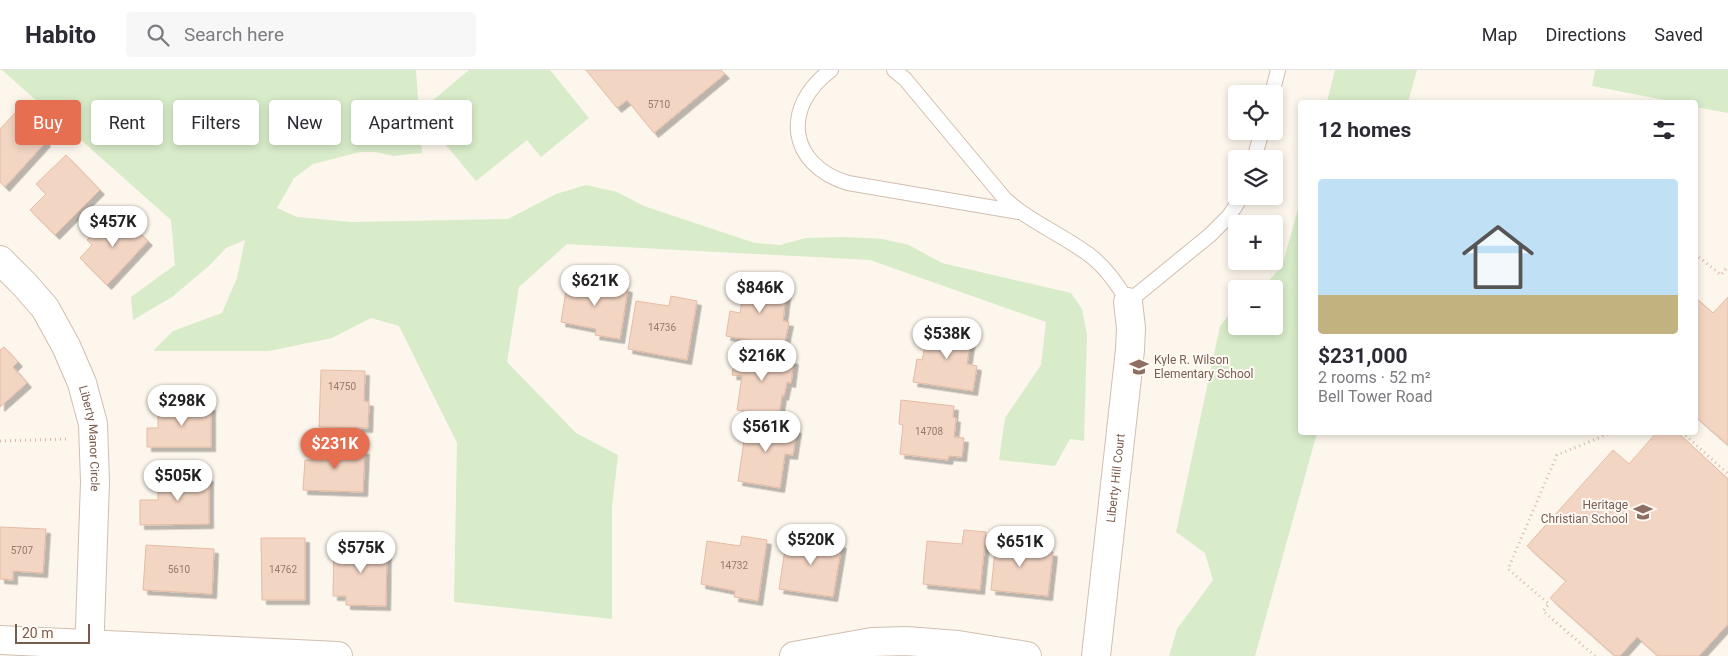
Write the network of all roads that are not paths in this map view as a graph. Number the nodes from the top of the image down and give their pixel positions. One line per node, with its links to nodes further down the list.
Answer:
1 (831, 70): 6 (lane)
2 (894, 70): 6 (lane)
3 (1278, 70): 4 (lane)
4 (1274, 85)
5 (1236, 205): 8 (lane)
6 (1019, 212): 8 (lane)
7 (0, 260): 10 (street, Liberty Manor Circle)
8 (1128, 302): 14 (street, Liberty Hill Court)
9 (0, 640): 10 (street)
10 (89, 650): 11 (street)
11 (338, 656)
12 (794, 656): 13 (street)
13 (1027, 656)
14 (1096, 656)

